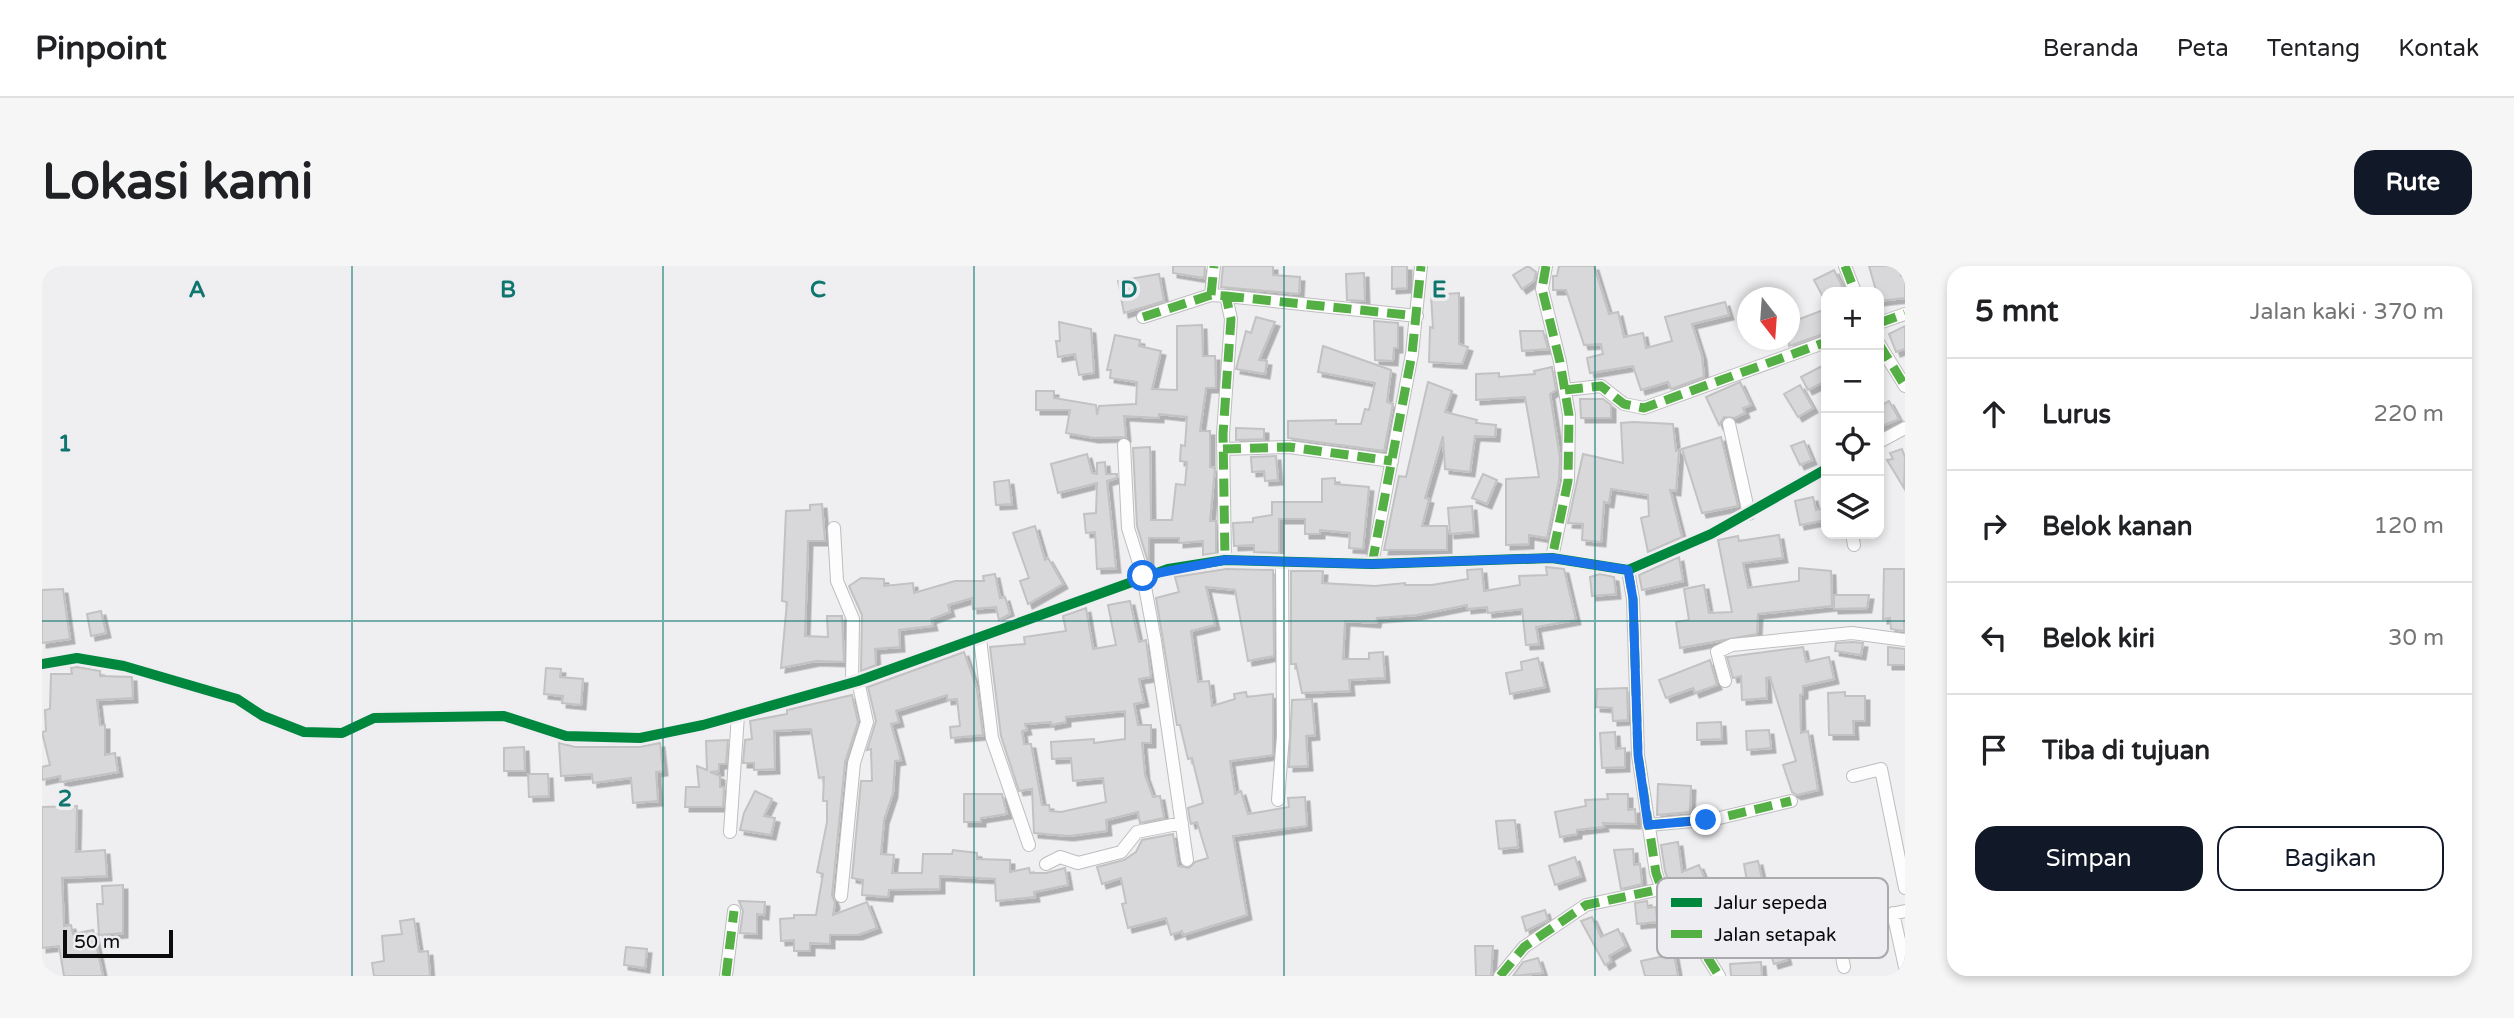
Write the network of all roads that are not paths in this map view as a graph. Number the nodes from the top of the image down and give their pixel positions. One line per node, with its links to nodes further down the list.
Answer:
1 (1214, 266): 6 (street)
2 (1421, 266): 9 (street)
3 (1546, 266): 15 (street)
4 (1845, 266): 5 (street)
5 (1854, 287)
6 (1211, 295): 7 (street); 10 (street)
7 (1226, 296): 9 (street); 20 (street)
8 (1905, 314): 11 (street)
9 (1417, 316): 21 (street)
10 (1143, 317)
11 (1884, 321)
12 (1821, 344): 15 (street)
13 (1883, 350): 14 (street)
14 (1905, 386)
15 (1565, 390): 25 (street)
16 (1728, 424): 23 (street)
17 (1905, 428): 18 (street)
18 (1884, 439)
19 (1124, 445): 30 (street)
20 (1223, 449): 21 (street); 26 (street)
21 (1392, 461): 28 (street)
22 (1821, 472): 23 (street)
23 (1749, 514): 29 (street)
24 (834, 528): 34 (street)
25 (1552, 558): 28 (street); 29 (street)
26 (1225, 560): 27 (street); 30 (street)
27 (1282, 562): 28 (street); 38 (street)
28 (1372, 564)
29 (1628, 570): 41 (street)
30 (1143, 576): 31 (street); 40 (street)
31 (980, 639): 34 (street); 43 (street)
32 (1905, 640): 35 (street)
33 (42, 664): 36 (street)
34 (855, 681): 36 (street); 49 (street)
35 (1725, 681)
36 (738, 715): 42 (street)
37 (1853, 776): 47 (street)
38 (1278, 800)
39 (1791, 801): 41 (street)
40 (1182, 823): 44 (street); 45 (street)
41 (1648, 825): 46 (street)
42 (730, 832)
43 (1028, 845)
44 (1187, 860)
45 (1046, 864)
46 (1659, 878)
47 (1905, 888)
48 (1657, 890): 57 (street)
49 (841, 896)
50 (734, 911): 56 (street)
51 (1899, 912): 55 (street)
52 (1708, 958): 58 (street)
53 (1842, 958): 54 (street)
54 (1844, 967)
55 (1905, 967)
56 (726, 976)
57 (1500, 976)
58 (1719, 976)

